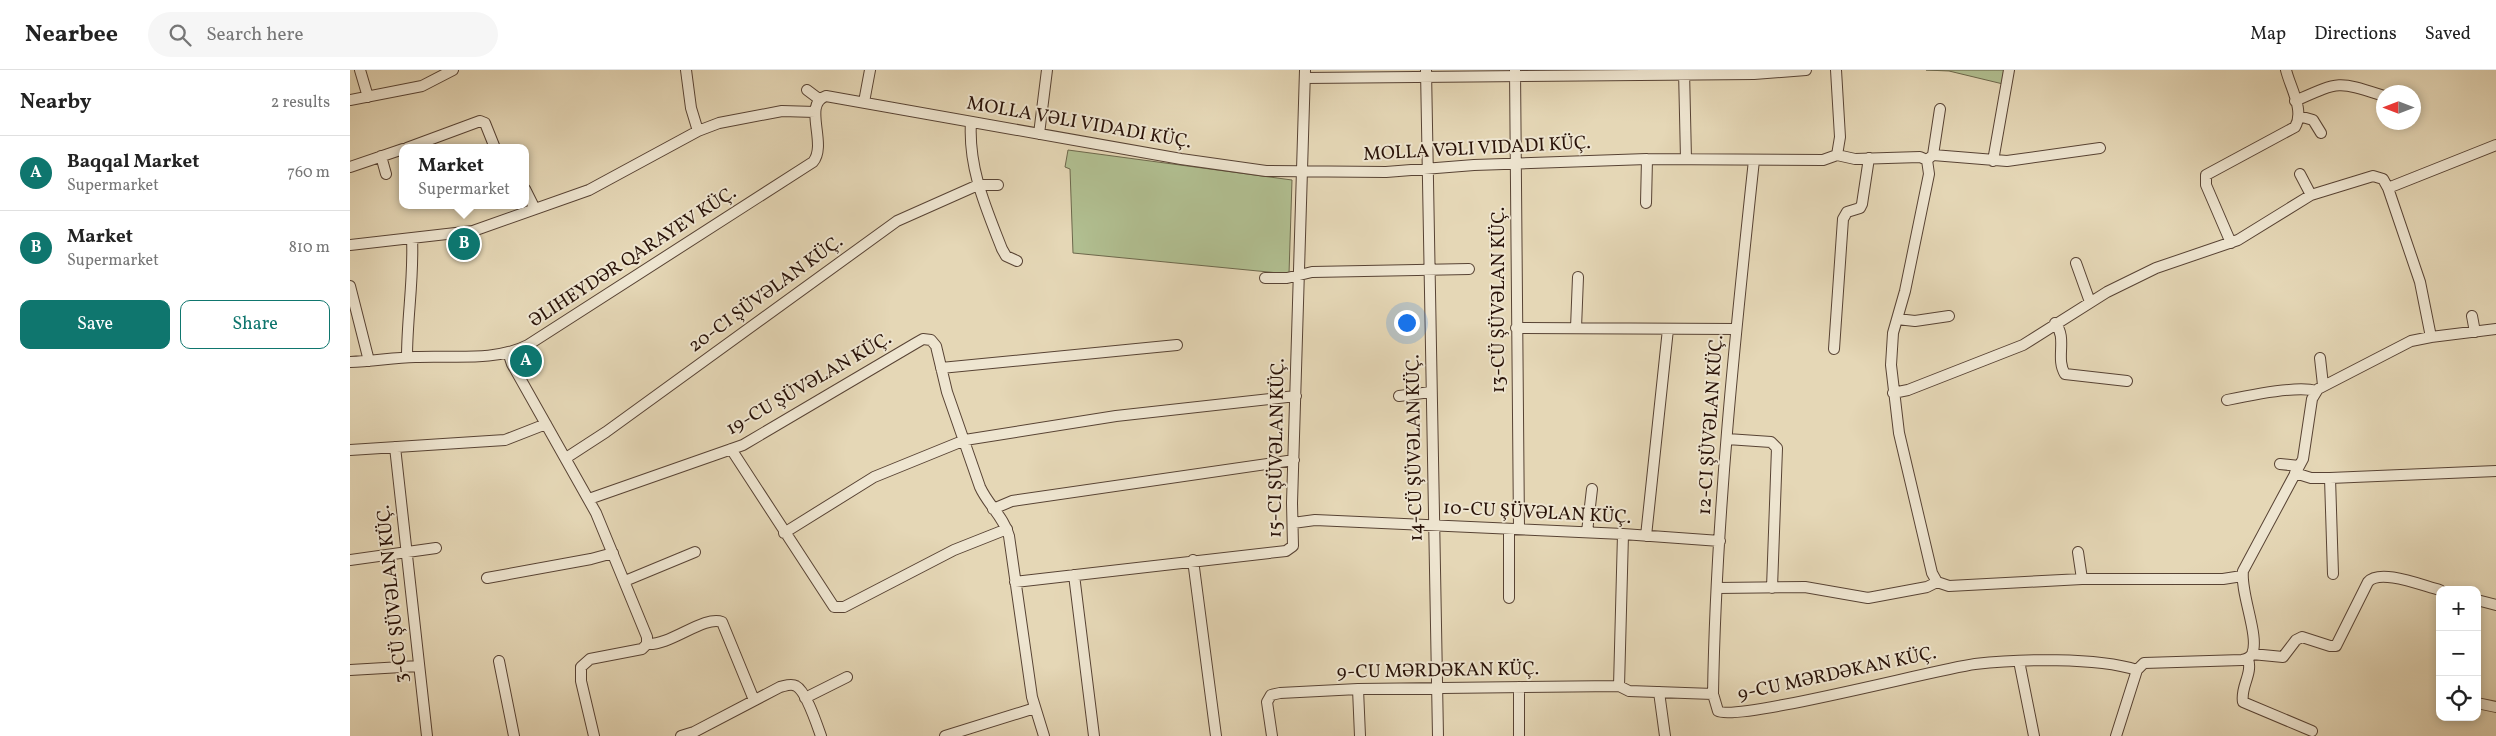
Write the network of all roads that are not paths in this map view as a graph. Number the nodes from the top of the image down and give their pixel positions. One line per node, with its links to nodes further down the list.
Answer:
1 (360, 70): 17 (street)
2 (453, 70): 17 (street)
3 (686, 70): 26 (street)
4 (870, 70): 21 (street)
5 (1047, 70): 28 (street)
6 (1806, 70): 11 (street)
7 (1836, 70): 34 (street)
8 (2009, 70): 41 (street)
9 (2286, 70): 20 (street)
10 (1624, 72): 11 (street); 12 (street)
11 (1684, 72): 39 (street)
12 (1515, 73): 14 (street); 42 (street, 13-CÜ ŞÜVƏLAN KÜÇ.)
13 (1305, 74): 14 (street); 45 (street, 15-CI ŞÜVƏLAN KÜÇ.)
14 (1426, 74): 44 (street, 14-CÜ ŞÜVƏLAN KÜÇ.)
15 (807, 90): 18 (street)
16 (2376, 93): 20 (street)
17 (368, 97): 19 (street)
18 (820, 99): 21 (street, MOLLA VƏLI VIDADI KÜÇ.); 23 (street)
19 (350, 100)
20 (2295, 100): 24 (street)
21 (864, 102): 25 (street, MOLLA VƏLI VIDADI KÜÇ.)
22 (1940, 109): 37 (street)
23 (815, 112): 26 (street); 80 (street, ƏLIHEYDƏR QARAYEV KÜÇ.)
24 (2299, 116): 27 (street); 56 (street)
25 (971, 122): 28 (street, MOLLA VƏLI VIDADI KÜÇ.); 48 (street)
26 (698, 131): 54 (street)
27 (2321, 133)
28 (1039, 134): 45 (street, MOLLA VƏLI VIDADI KÜÇ.)
29 (419, 144): 30 (street)
30 (493, 144)
31 (2496, 145): 50 (street)
32 (2100, 148): 41 (street, MOLLA VƏLI VIDADI KÜÇ.)
33 (399, 150): 35 (street)
34 (1837, 155): 36 (street, MOLLA VƏLI VIDADI KÜÇ.); 40 (street, MOLLA VƏLI VIDADI KÜÇ.)
35 (381, 156): 43 (street); 46 (street)
36 (1869, 158): 37 (street, MOLLA VƏLI VIDADI KÜÇ.); 79 (street)
37 (1930, 158): 41 (street, MOLLA VƏLI VIDADI KÜÇ.); 69 (street)
38 (1647, 159): 39 (street, MOLLA VƏLI VIDADI KÜÇ.); 42 (street, MOLLA VƏLI VIDADI KÜÇ.); 53 (street)
39 (1686, 159): 40 (street, MOLLA VƏLI VIDADI KÜÇ.)
40 (1754, 160): 74 (street, 12-CI ŞÜVƏLAN KÜÇ.)
41 (1993, 161)
42 (1516, 163): 44 (street, MOLLA VƏLI VIDADI KÜÇ.); 71 (street, 13-CÜ ŞÜVƏLAN KÜÇ.)
43 (350, 167)
44 (1428, 169): 45 (street, MOLLA VƏLI VIDADI KÜÇ.); 61 (street, 14-CÜ ŞÜVƏLAN KÜÇ.)
45 (1301, 172): 62 (street, 15-CI ŞÜVƏLAN KÜÇ.)
46 (386, 174)
47 (2300, 174): 51 (street)
48 (978, 185): 49 (street, 20-CI ŞÜVƏLAN KÜÇ.); 58 (street); 99 (street, 20-CI ŞÜVƏLAN KÜÇ.)
49 (998, 185)
50 (2388, 188): 51 (street); 77 (street)
51 (2311, 195): 56 (street)
52 (529, 197): 54 (street)
53 (1646, 203)
54 (535, 209): 55 (street)
55 (412, 238): 57 (street); 81 (street)
56 (2231, 243): 66 (street)
57 (350, 245)
58 (1017, 261)
59 (2076, 263): 66 (street)
60 (1469, 269): 61 (street)
61 (1429, 270): 62 (street); 88 (street, 14-CÜ ŞÜVƏLAN KÜÇ.)
62 (1298, 275): 64 (street); 90 (street, 15-CI ŞÜVƏLAN KÜÇ.)
63 (1578, 277): 72 (street)
64 (1266, 278)
65 (350, 286): 83 (street)
66 (2090, 302): 70 (street)
67 (1949, 316): 69 (street)
68 (2472, 316): 76 (street)
69 (1897, 319): 89 (street)
70 (2055, 323): 86 (street); 89 (street)
71 (1516, 328): 72 (street); 111 (street, 13-CÜ ŞÜVƏLAN KÜÇ.)
72 (1576, 328): 73 (street)
73 (1668, 329): 74 (street); 115 (street)
74 (1736, 329): 94 (street, 12-CI ŞÜVƏLAN KÜÇ.)
75 (2496, 330): 76 (street)
76 (2475, 332): 77 (street)
77 (2430, 337): 87 (street)
78 (1177, 344): 85 (street)
79 (1834, 349)
80 (508, 352): 81 (street, ƏLIHEYDƏR QARAYEV KÜÇ.); 93 (street)
81 (407, 357): 83 (street, ƏLIHEYDƏR QARAYEV KÜÇ.)
82 (2320, 358): 87 (street)
83 (369, 361): 84 (street, ƏLIHEYDƏR QARAYEV KÜÇ.)
84 (350, 362)
85 (941, 368): 95 (street, 19-CU ŞÜVƏLAN KÜÇ.); 97 (street, 19-CU ŞÜVƏLAN KÜÇ.)
86 (2127, 381)
87 (2319, 388): 92 (street); 102 (street)
88 (1432, 392): 91 (street); 109 (street, 14-CÜ ŞÜVƏLAN KÜÇ.)
89 (1893, 393): 131 (street)
90 (1296, 396): 95 (street); 100 (street, 15-CI ŞÜVƏLAN KÜÇ.)
91 (1399, 396)
92 (2227, 400)
93 (546, 424): 96 (street); 99 (street)
94 (1727, 439): 116 (street, 12-CI ŞÜVƏLAN KÜÇ.); 133 (street)
95 (965, 440): 107 (street, 19-CU ŞÜVƏLAN KÜÇ.); 113 (street)
96 (395, 448): 98 (street); 118 (street, 3-CÜ ŞÜVƏLAN KÜÇ.)
97 (732, 449): 106 (street, 19-CU ŞÜVƏLAN KÜÇ.); 113 (street)
98 (350, 450)
99 (566, 458): 106 (street)
100 (1294, 460): 107 (street); 108 (street, 15-CI ŞÜVƏLAN KÜÇ.)
101 (2280, 464): 102 (street)
102 (2297, 470): 104 (street); 126 (street)
103 (2496, 472): 104 (street)
104 (2330, 478): 124 (street)
105 (1592, 489): 112 (street)
106 (589, 499): 121 (street)
107 (993, 509): 110 (street, 19-CU ŞÜVƏLAN KÜÇ.)
108 (1293, 523): 109 (street, 10-CU ŞÜVƏLAN KÜÇ.); 123 (street, 15-CI ŞÜVƏLAN KÜÇ.)
109 (1434, 526): 111 (street, 10-CU ŞÜVƏLAN KÜÇ.); 148 (street, 14-CÜ ŞÜVƏLAN KÜÇ.)
110 (1007, 529): 113 (street); 130 (street, 19-CU ŞÜVƏLAN KÜÇ.)
111 (1514, 529): 112 (street, 10-CU ŞÜVƏLAN KÜÇ.); 135 (street, 13-CÜ ŞÜVƏLAN KÜÇ.)
112 (1587, 532): 114 (street, 10-CU ŞÜVƏLAN KÜÇ.)
113 (784, 533)
114 (1624, 534): 115 (street, 10-CU ŞÜVƏLAN KÜÇ.); 146 (street)
115 (1646, 536): 116 (street, 10-CU ŞÜVƏLAN KÜÇ.)
116 (1720, 541): 132 (street, 12-CI ŞÜVƏLAN KÜÇ.)
117 (436, 548): 118 (street)
118 (406, 552): 122 (street); 142 (street, 3-CÜ ŞÜVƏLAN KÜÇ.)
119 (695, 552): 129 (street)
120 (2078, 552): 128 (street)
121 (613, 553): 127 (street); 129 (street)
122 (350, 560)
123 (1193, 560): 125 (street, 15-CI ŞÜVƏLAN KÜÇ.); 167 (street)
124 (2333, 574)
125 (1074, 575): 130 (street, 15-CI ŞÜVƏLAN KÜÇ.); 166 (street)
126 (2242, 576): 128 (street); 139 (street)
127 (487, 578)
128 (2082, 579): 131 (street)
129 (624, 582): 138 (street)
130 (1015, 582): 156 (street, 19-CU ŞÜVƏLAN KÜÇ.)
131 (1937, 582): 133 (street)
132 (1718, 588): 133 (street); 151 (street, 12-CI ŞÜVƏLAN KÜÇ.)
133 (1772, 588)
134 (2436, 589): 139 (street)
135 (1509, 598)
136 (2481, 601): 137 (street)
137 (2496, 605)
138 (647, 644): 153 (street); 161 (street)
139 (2250, 657): 144 (street); 157 (street)
140 (499, 661): 160 (street)
141 (2019, 661): 144 (street, 9-CU MƏRDƏKAN KÜÇ.); 151 (street, 9-CU MƏRDƏKAN KÜÇ.); 173 (street)
142 (419, 666): 143 (street); 159 (street, 3-CÜ ŞÜVƏLAN KÜÇ.)
143 (350, 670)
144 (2137, 670): 174 (street)
145 (847, 677): 152 (street)
146 (1619, 686): 147 (street, 9-CU MƏRDƏKAN KÜÇ.); 150 (street, 9-CU MƏRDƏKAN KÜÇ.)
147 (1519, 687): 148 (street, 9-CU MƏRDƏKAN KÜÇ.); 171 (street)
148 (1437, 688): 149 (street, 9-CU MƏRDƏKAN KÜÇ.); 170 (street, 14-CÜ ŞÜVƏLAN KÜÇ.)
149 (1358, 689): 168 (street, 9-CU MƏRDƏKAN KÜÇ.); 169 (street)
150 (1659, 692): 151 (street, 9-CU MƏRDƏKAN KÜÇ.); 172 (street)
151 (1713, 694)
152 (805, 698): 153 (street); 163 (street)
153 (754, 700): 158 (street)
154 (2481, 704): 155 (street)
155 (2496, 707)
156 (1035, 708): 164 (street); 165 (street, 19-CU ŞÜVƏLAN KÜÇ.)
157 (2312, 731)
158 (694, 734): 162 (street)
159 (427, 736)
160 (514, 736)
161 (594, 736)
162 (681, 736)
163 (821, 736)
164 (945, 736)
165 (1044, 736)
166 (1094, 736)
167 (1216, 736)
168 (1272, 736)
169 (1360, 736)
170 (1438, 736)
171 (1519, 736)
172 (1665, 736)
173 (2034, 736)
174 (2116, 736)

